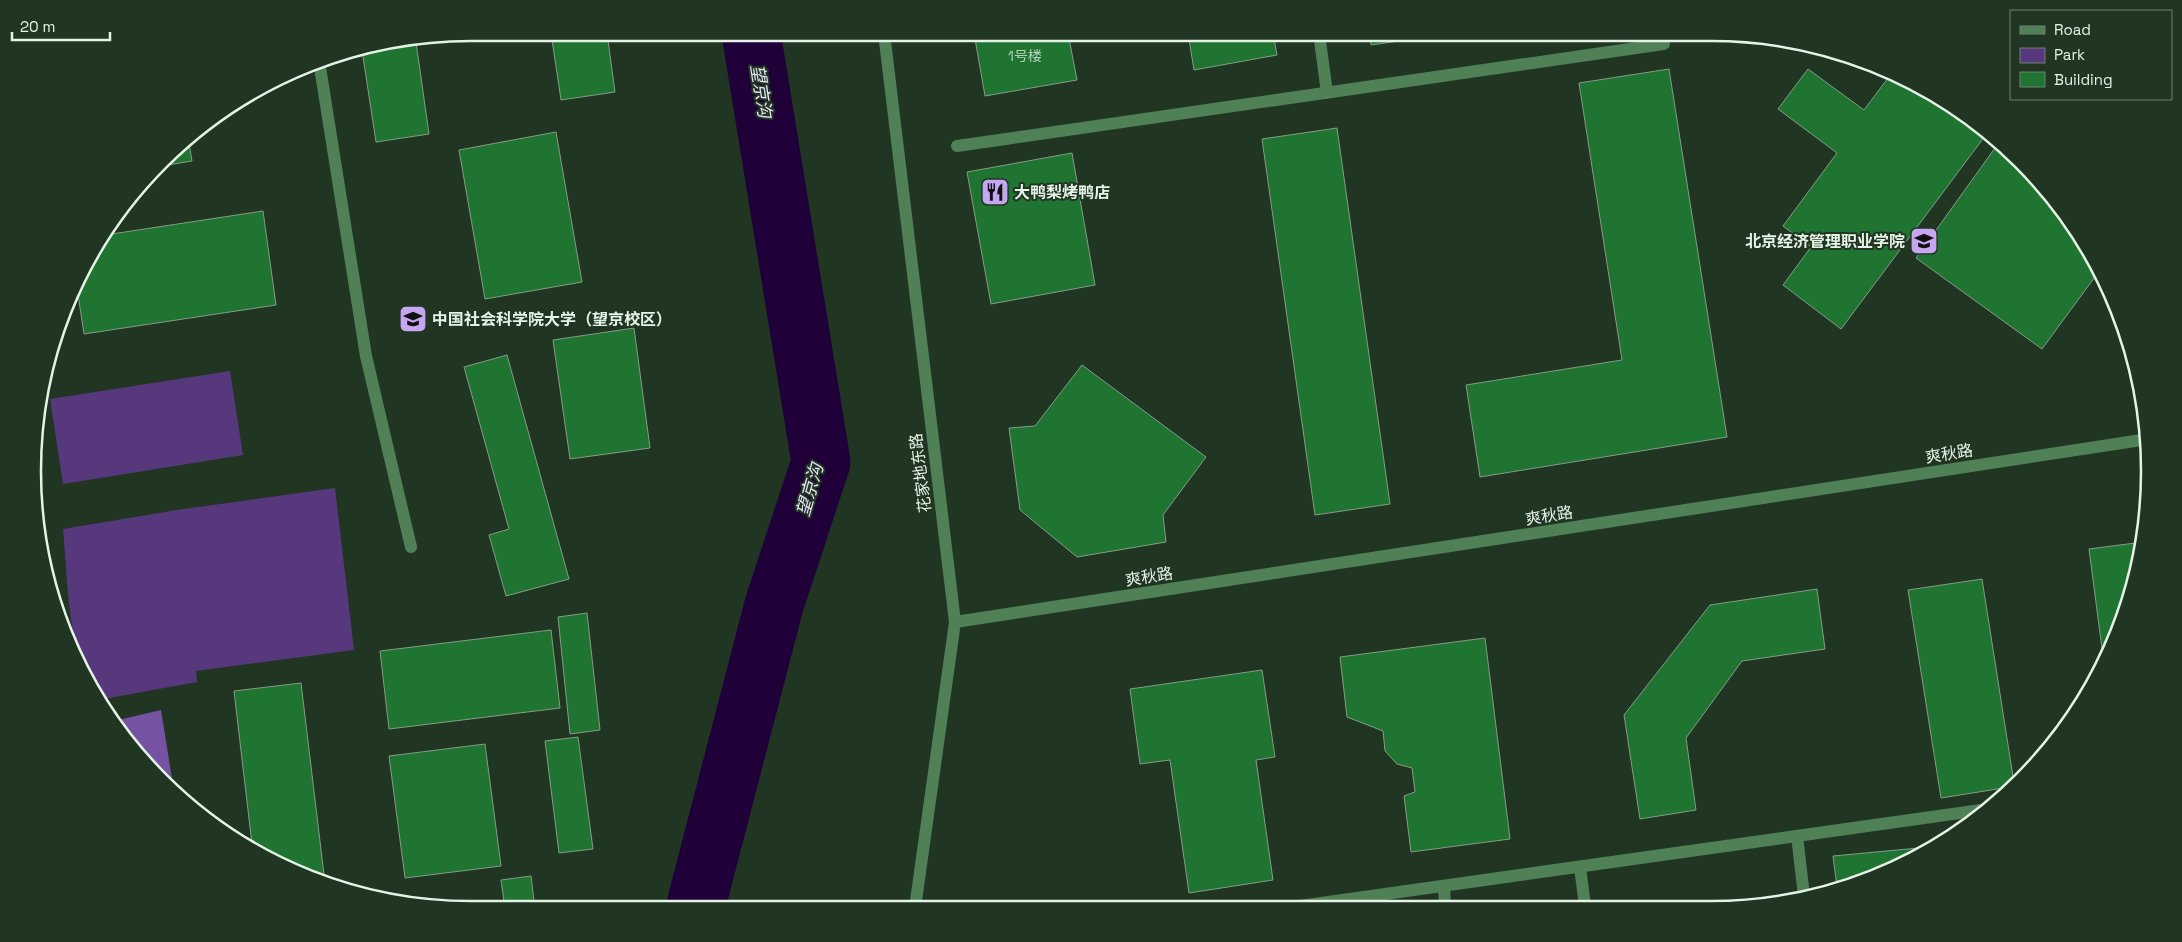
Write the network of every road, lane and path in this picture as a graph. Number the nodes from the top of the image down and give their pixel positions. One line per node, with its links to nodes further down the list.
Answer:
1 (885, 41): 9 (street, 花家地东路)
2 (1320, 41): 5 (street)
3 (1664, 44): 5 (street)
4 (320, 69): 8 (street)
5 (1327, 93): 6 (street)
6 (956, 146)
7 (2140, 440): 9 (street, 爽秋路)
8 (411, 547)
9 (955, 622): 15 (street, 花家地东路)
10 (1974, 811): 11 (street)
11 (1797, 836): 12 (street); 14 (street)
12 (1580, 867): 13 (street); 18 (street)
13 (1444, 886): 16 (street); 17 (street)
14 (1803, 890)
15 (916, 901)
16 (1336, 901)
17 (1445, 901)
18 (1584, 901)

